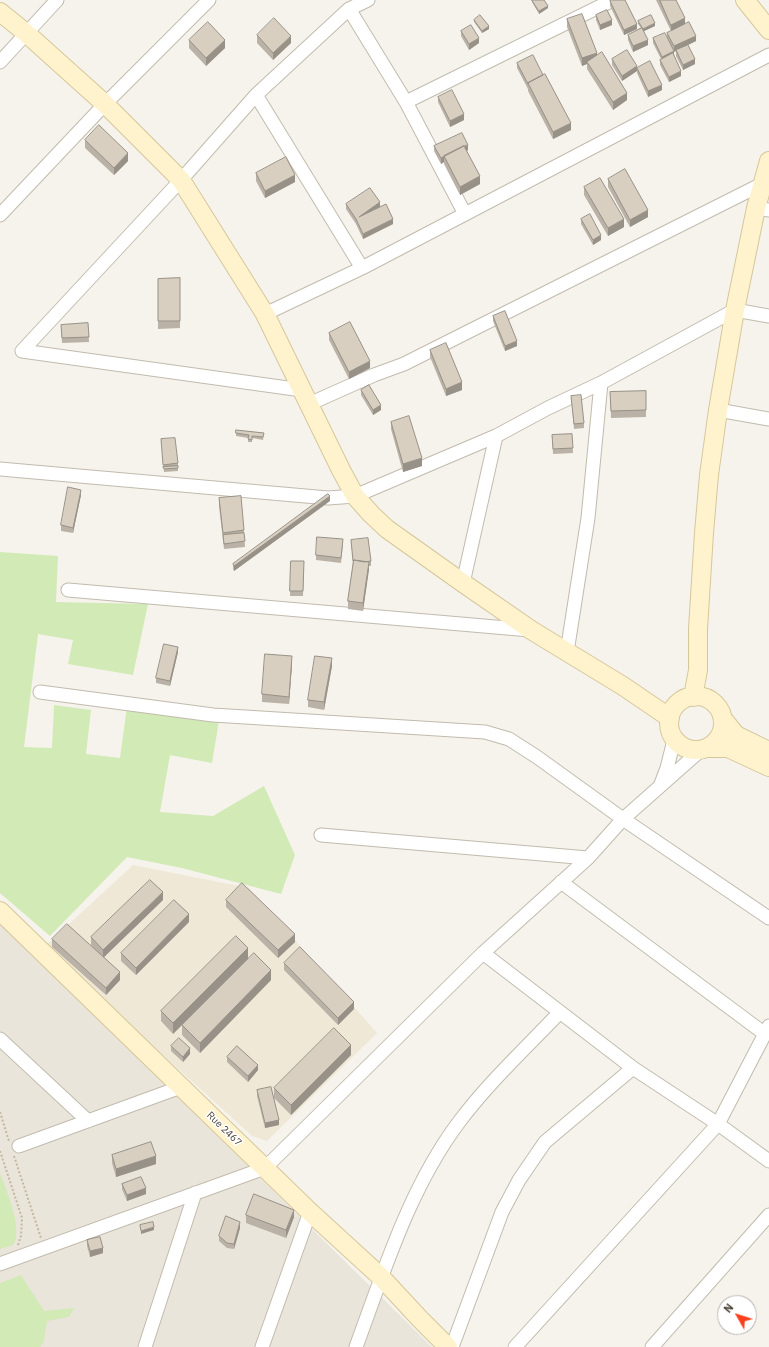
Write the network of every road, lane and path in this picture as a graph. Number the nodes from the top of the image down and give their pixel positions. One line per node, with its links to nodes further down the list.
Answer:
1 (58, 0): 9 (street)
2 (209, 0): 14 (street)
3 (368, 0): 6 (street)
4 (613, 0): 13 (street)
5 (745, 0): 8 (street)
6 (349, 9): 12 (street); 13 (street)
7 (0, 12): 9 (street)
8 (769, 30)
9 (26, 33): 11 (street); 14 (street)
10 (769, 55): 19 (street)
11 (0, 62)
12 (256, 95): 16 (street); 21 (street)
13 (406, 102): 19 (street)
14 (105, 104): 16 (street); 20 (street)
15 (769, 161): 17 (street)
16 (181, 180): 23 (street); 26 (street)
17 (762, 184): 18 (street); 26 (street)
18 (762, 209): 22 (street)
19 (465, 214): 21 (street)
20 (0, 215)
21 (362, 268): 23 (street)
22 (736, 310): 24 (street); 25 (street); 27 (street)
23 (265, 314): 26 (street)
24 (769, 316)
25 (601, 383): 29 (street); 35 (street)
26 (305, 397): 31 (street)
27 (718, 410): 28 (street); 38 (street)
28 (769, 419)
29 (496, 436): 31 (street); 32 (street)
30 (0, 469): 31 (street)
31 (355, 496): 32 (street)
32 (463, 583): 34 (street)
33 (68, 590): 34 (street)
34 (531, 630): 35 (street)
35 (567, 652): 36 (street)
36 (624, 686): 38 (street); 39 (street)
37 (40, 692): 46 (street)
38 (692, 699): 39 (street); 40 (street)
39 (670, 718): 41 (street)
40 (724, 720): 42 (street); 43 (street)
41 (674, 740): 42 (street); 45 (street)
42 (704, 749): 44 (street); 45 (street)
43 (769, 751)
44 (769, 767)
45 (660, 786): 46 (street)
46 (623, 819): 48 (street); 51 (street)
47 (321, 835): 48 (street)
48 (588, 858): 49 (street)
49 (561, 882): 52 (street); 54 (street)
50 (0, 911): 57 (street, Rue 2467)
51 (769, 918)
52 (484, 953): 53 (street); 64 (street)
53 (560, 1012): 56 (street); 71 (street)
54 (767, 1030): 60 (street)
55 (0, 1039): 59 (street)
56 (632, 1068): 60 (street); 76 (street)
57 (181, 1087): 59 (street); 64 (street, Rue 2467)
58 (0, 1112): 61 (path)
59 (88, 1121): 61 (street)
60 (718, 1124): 63 (street); 77 (street)
61 (14, 1146): 69 (path)
62 (0, 1151): 68 (path)
63 (769, 1160)
64 (265, 1168): 65 (street); 66 (street, Rue 2467)
65 (195, 1193): 69 (street); 72 (street)
66 (310, 1212): 71 (street, Rue 2467); 73 (street)
67 (769, 1215): 78 (street)
68 (18, 1246)
69 (44, 1248): 70 (street)
70 (0, 1264)
71 (381, 1277): 74 (street); 75 (street, Rue 2467)
72 (145, 1347)
73 (262, 1347)
74 (356, 1347)
75 (448, 1347)
76 (452, 1347)
77 (516, 1347)
78 (652, 1347)

